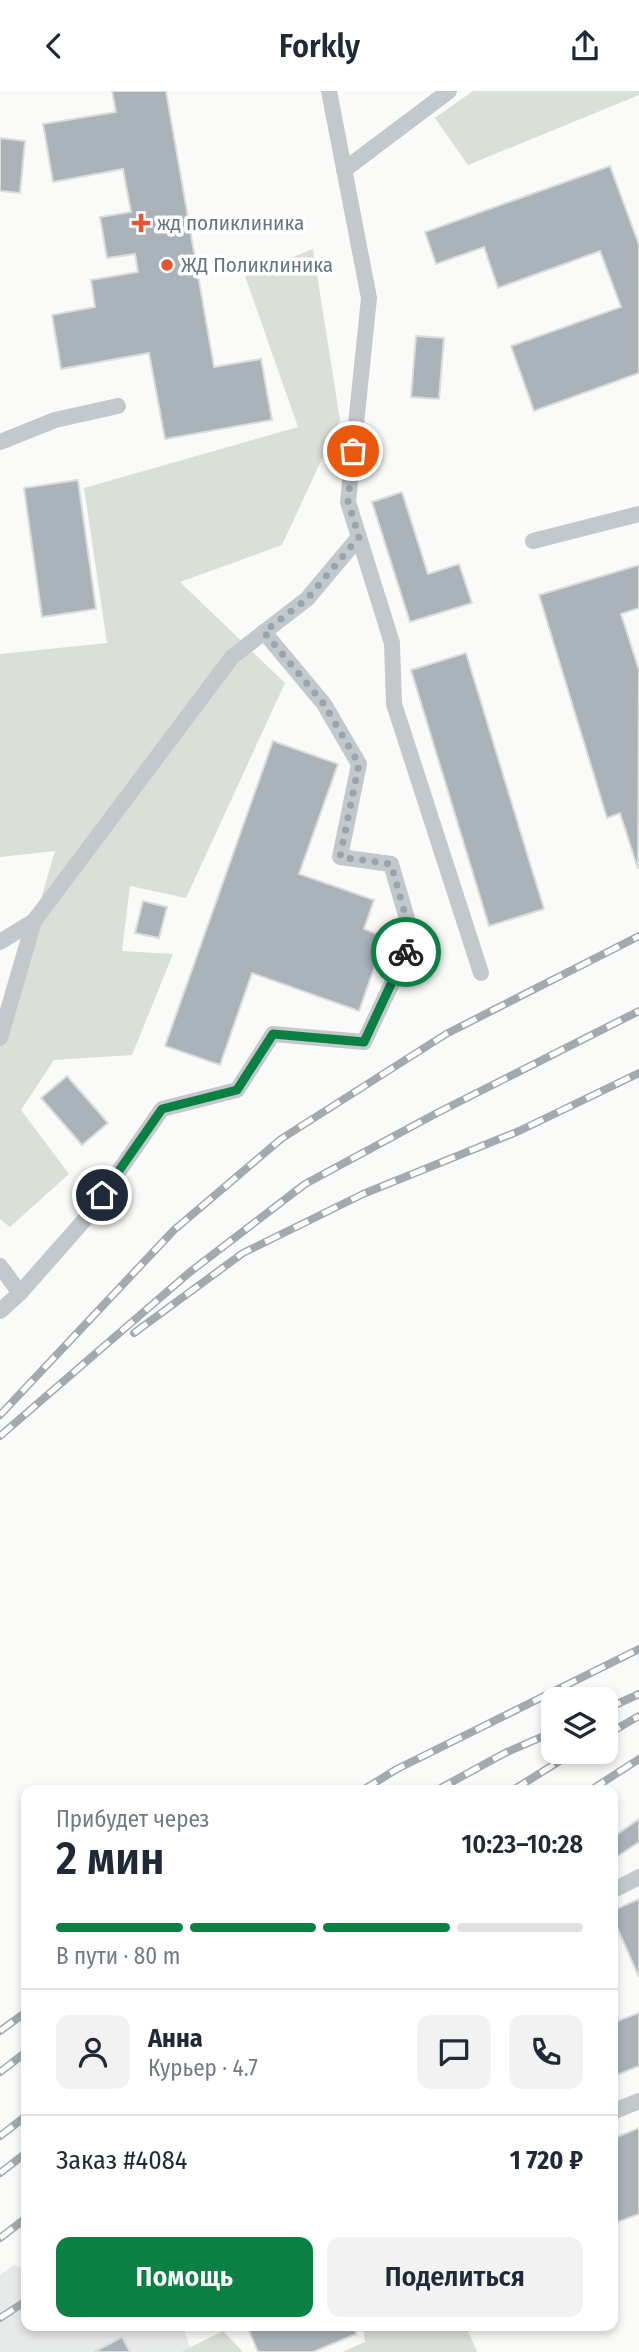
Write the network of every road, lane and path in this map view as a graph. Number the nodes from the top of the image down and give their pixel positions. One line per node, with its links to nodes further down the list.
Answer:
1 (328, 91): 3 (lane)
2 (449, 91): 3 (lane)
3 (344, 170): 7 (lane)
4 (118, 406): 5 (lane)
5 (0, 442)
6 (639, 514): 8 (lane)
7 (359, 537): 9 (lane); 12 (lane)
8 (533, 541)
9 (264, 632): 10 (lane); 15 (lane)
10 (34, 921): 11 (lane); 13 (lane)
11 (0, 941)
12 (481, 972)
13 (0, 1038)
14 (0, 1266): 15 (lane)
15 (20, 1293): 16 (lane)
16 (0, 1311)
17 (639, 1877): 18 (lane)
18 (618, 1888)
19 (639, 2101): 20 (lane)
20 (618, 2110)

